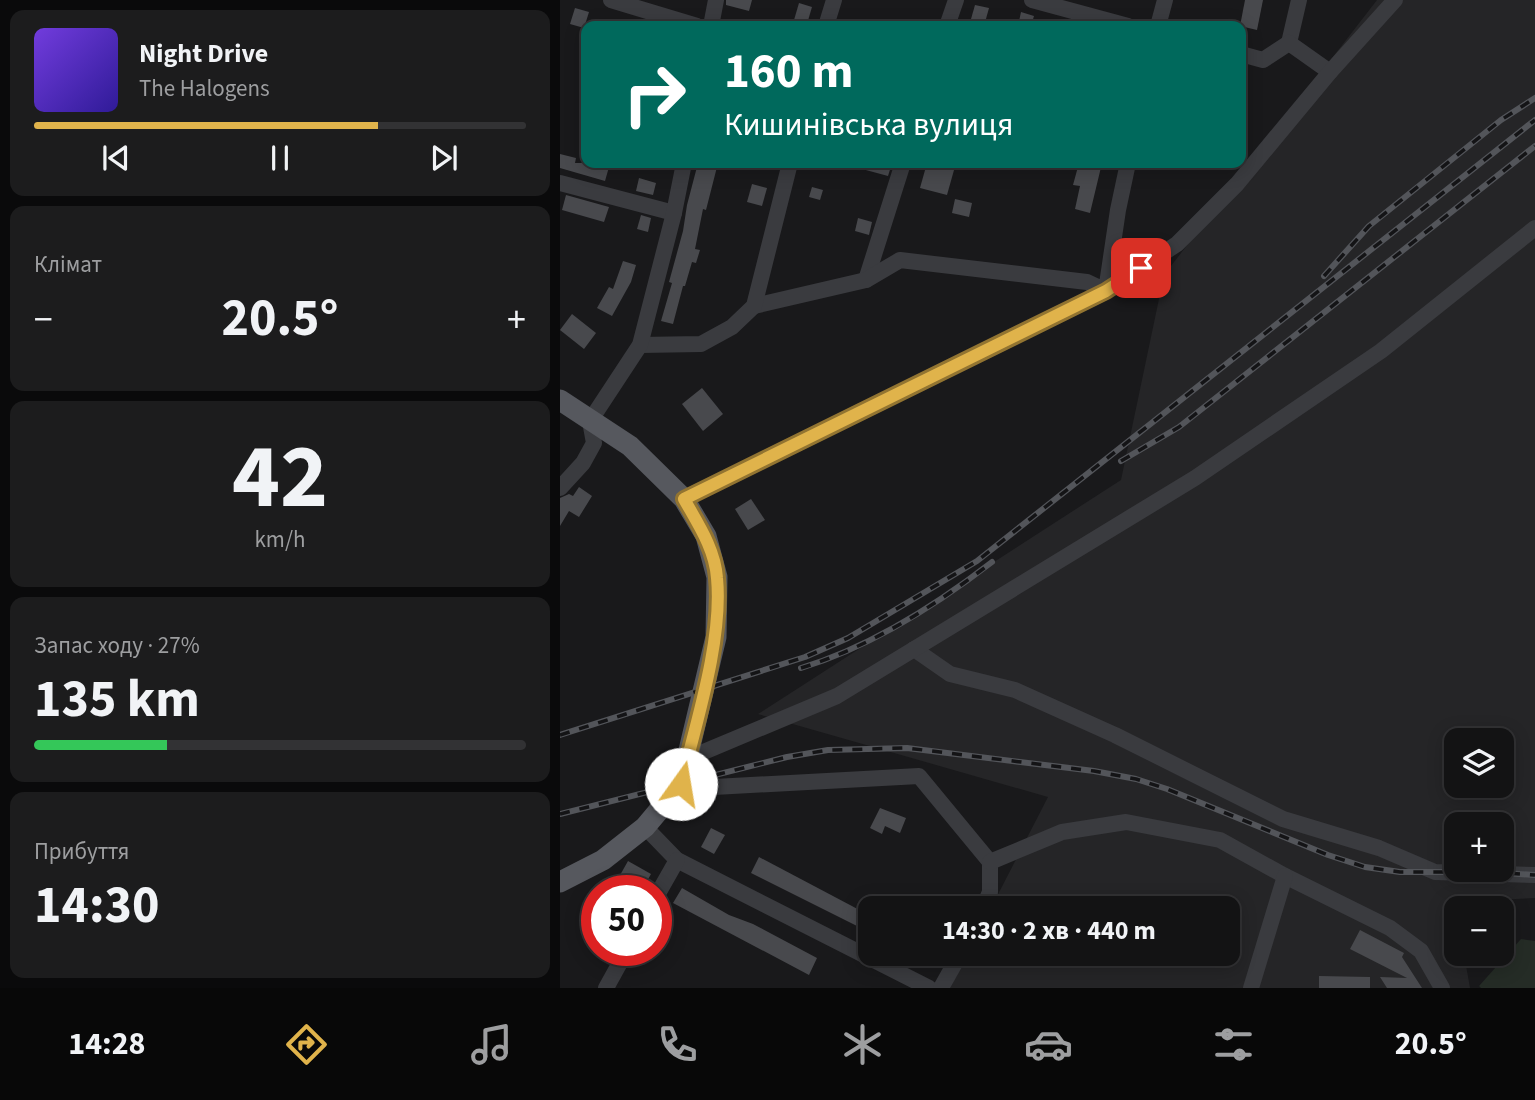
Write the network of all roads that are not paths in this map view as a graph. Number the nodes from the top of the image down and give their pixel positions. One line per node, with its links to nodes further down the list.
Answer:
1 (611, 0): 9 (street)
2 (716, 0): 12 (street)
3 (834, 0): 13 (street)
4 (956, 0): 14 (street)
5 (1032, 0): 10 (street)
6 (1165, 0): 16 (street)
7 (1299, 0): 17 (street)
8 (1396, 0): 19 (street)
9 (632, 3): 11 (street)
10 (1066, 5): 15 (street)
11 (682, 21)
12 (712, 21)
13 (828, 21)
14 (949, 21)
15 (1113, 21)
16 (1159, 21)
17 (1289, 43): 18 (street); 19 (street)
18 (1246, 55)
19 (1331, 72): 28 (street)
20 (683, 168): 25 (street)
21 (789, 168): 29 (street)
22 (902, 168): 27 (street)
23 (1127, 168): 28 (street)
24 (560, 183): 25 (street)
25 (674, 213): 30 (street)
26 (1535, 228): 35 (street)
27 (866, 280): 28 (street); 29 (street)
28 (1106, 291): 34 (street)
29 (754, 306): 30 (street)
30 (640, 345): 32 (street)
31 (560, 400): 32 (main road)
32 (590, 421): 33 (street); 34 (main road)
33 (560, 488)
34 (684, 499): 36 (main road)
35 (914, 649): 36 (street); 42 (street)
36 (687, 759): 37 (main road)
37 (678, 789): 38 (main road); 40 (street)
38 (645, 827): 39 (street); 44 (main road)
39 (677, 860): 41 (street); 49 (street)
40 (990, 862): 43 (street); 45 (street)
41 (668, 875)
42 (1535, 875)
43 (1285, 876): 51 (street); 52 (street)
44 (560, 881)
45 (988, 896)
46 (618, 966): 48 (street)
47 (953, 966): 50 (street)
48 (606, 988)
49 (929, 988)
50 (941, 988)
51 (1251, 988)
52 (1442, 988)

